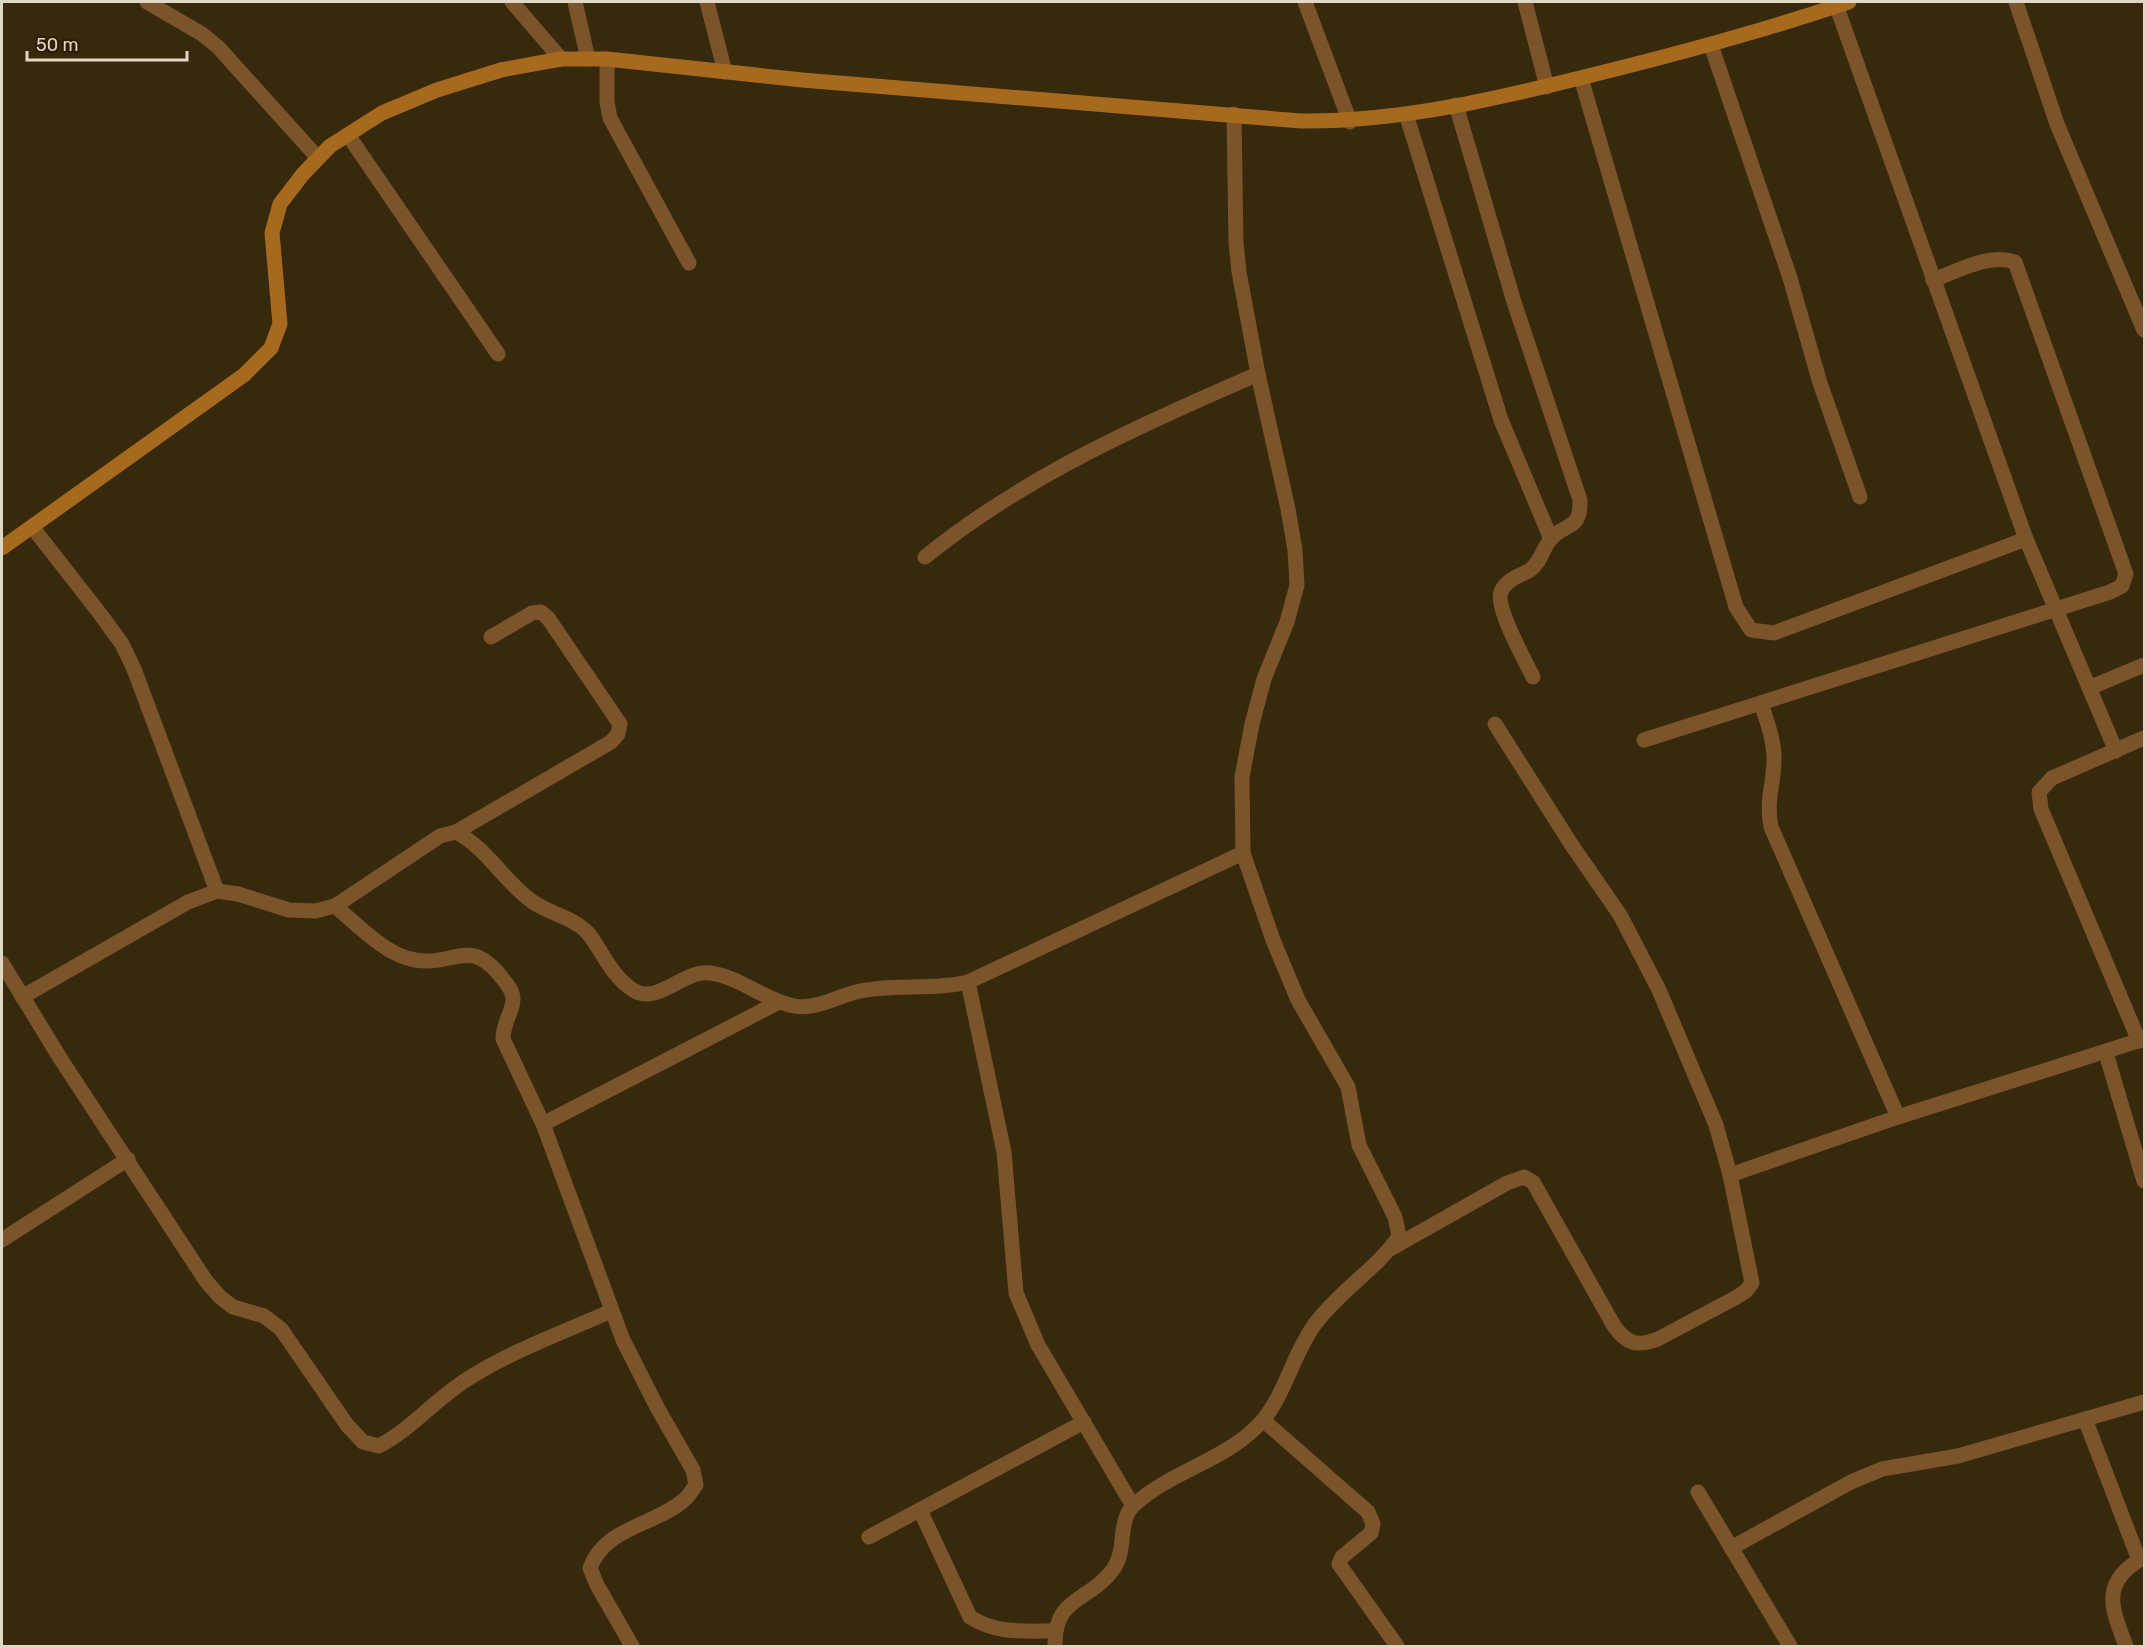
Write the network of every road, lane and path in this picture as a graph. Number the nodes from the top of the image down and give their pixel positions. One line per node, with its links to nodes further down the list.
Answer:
1 (147, 2): 21 (street)
2 (512, 2): 10 (street)
3 (575, 2): 11 (street)
4 (707, 2): 13 (street)
5 (1305, 2): 19 (street)
6 (1525, 2): 15 (street)
7 (2016, 2): 24 (street)
8 (1840, 3): 9 (main road); 23 (street)
9 (1711, 45): 14 (main road); 27 (street)
10 (561, 59): 11 (main road); 20 (main road)
11 (588, 59): 12 (main road)
12 (607, 59): 13 (main road); 22 (street)
13 (725, 72): 17 (main road)
14 (1581, 78): 15 (main road); 29 (street)
15 (1547, 87): 16 (main road)
16 (1456, 105): 18 (main road); 30 (street)
17 (1234, 114): 19 (main road); 26 (street)
18 (1406, 114): 19 (main road); 30 (street)
19 (1350, 122)
20 (348, 135): 21 (main road); 25 (street)
21 (318, 158): 28 (main road)
22 (689, 263)
23 (1934, 280): 29 (street); 33 (street)
24 (2145, 330)
25 (498, 354)
26 (1258, 374): 32 (street); 44 (street)
27 (1860, 497)
28 (33, 528): 31 (main road); 45 (street)
29 (2026, 538): 33 (street)
30 (1551, 539): 36 (street)
31 (2, 548)
32 (925, 557)
33 (2055, 610): 37 (street); 38 (street)
34 (491, 637): 43 (street)
35 (2145, 665): 37 (street)
36 (1533, 677)
37 (2089, 688): 42 (street)
38 (1761, 703): 41 (street); 53 (street)
39 (1495, 724): 56 (street)
40 (2145, 738): 42 (street)
41 (1644, 740)
42 (2116, 751): 51 (street)
43 (456, 832): 46 (street); 50 (street)
44 (1243, 853): 48 (street); 59 (street)
45 (217, 891): 46 (street); 49 (street)
46 (335, 906): 54 (street)
47 (2, 963): 49 (street)
48 (968, 982): 50 (street); 64 (street)
49 (22, 997): 55 (street)
50 (779, 1002): 54 (street)
51 (2142, 1040): 52 (street)
52 (2106, 1053): 53 (street); 57 (street)
53 (1898, 1117): 56 (street)
54 (543, 1124): 60 (street)
55 (128, 1159): 58 (street); 60 (street)
56 (1730, 1175): 59 (street)
57 (2145, 1181)
58 (2, 1240)
59 (1390, 1250): 63 (street)
60 (611, 1311): 72 (street)
61 (2145, 1402): 62 (street)
62 (2085, 1419): 69 (street); 70 (street)
63 (1263, 1420): 66 (street); 73 (street)
64 (1084, 1422): 66 (street); 67 (street)
65 (1698, 1492): 69 (street)
66 (1133, 1506): 71 (street)
67 (920, 1510): 68 (street); 71 (street)
68 (868, 1537)
69 (1731, 1548): 74 (street)
70 (2142, 1559): 75 (street)
71 (1055, 1639)
72 (632, 1647)
73 (1397, 1647)
74 (1790, 1647)
75 (2126, 1647)

